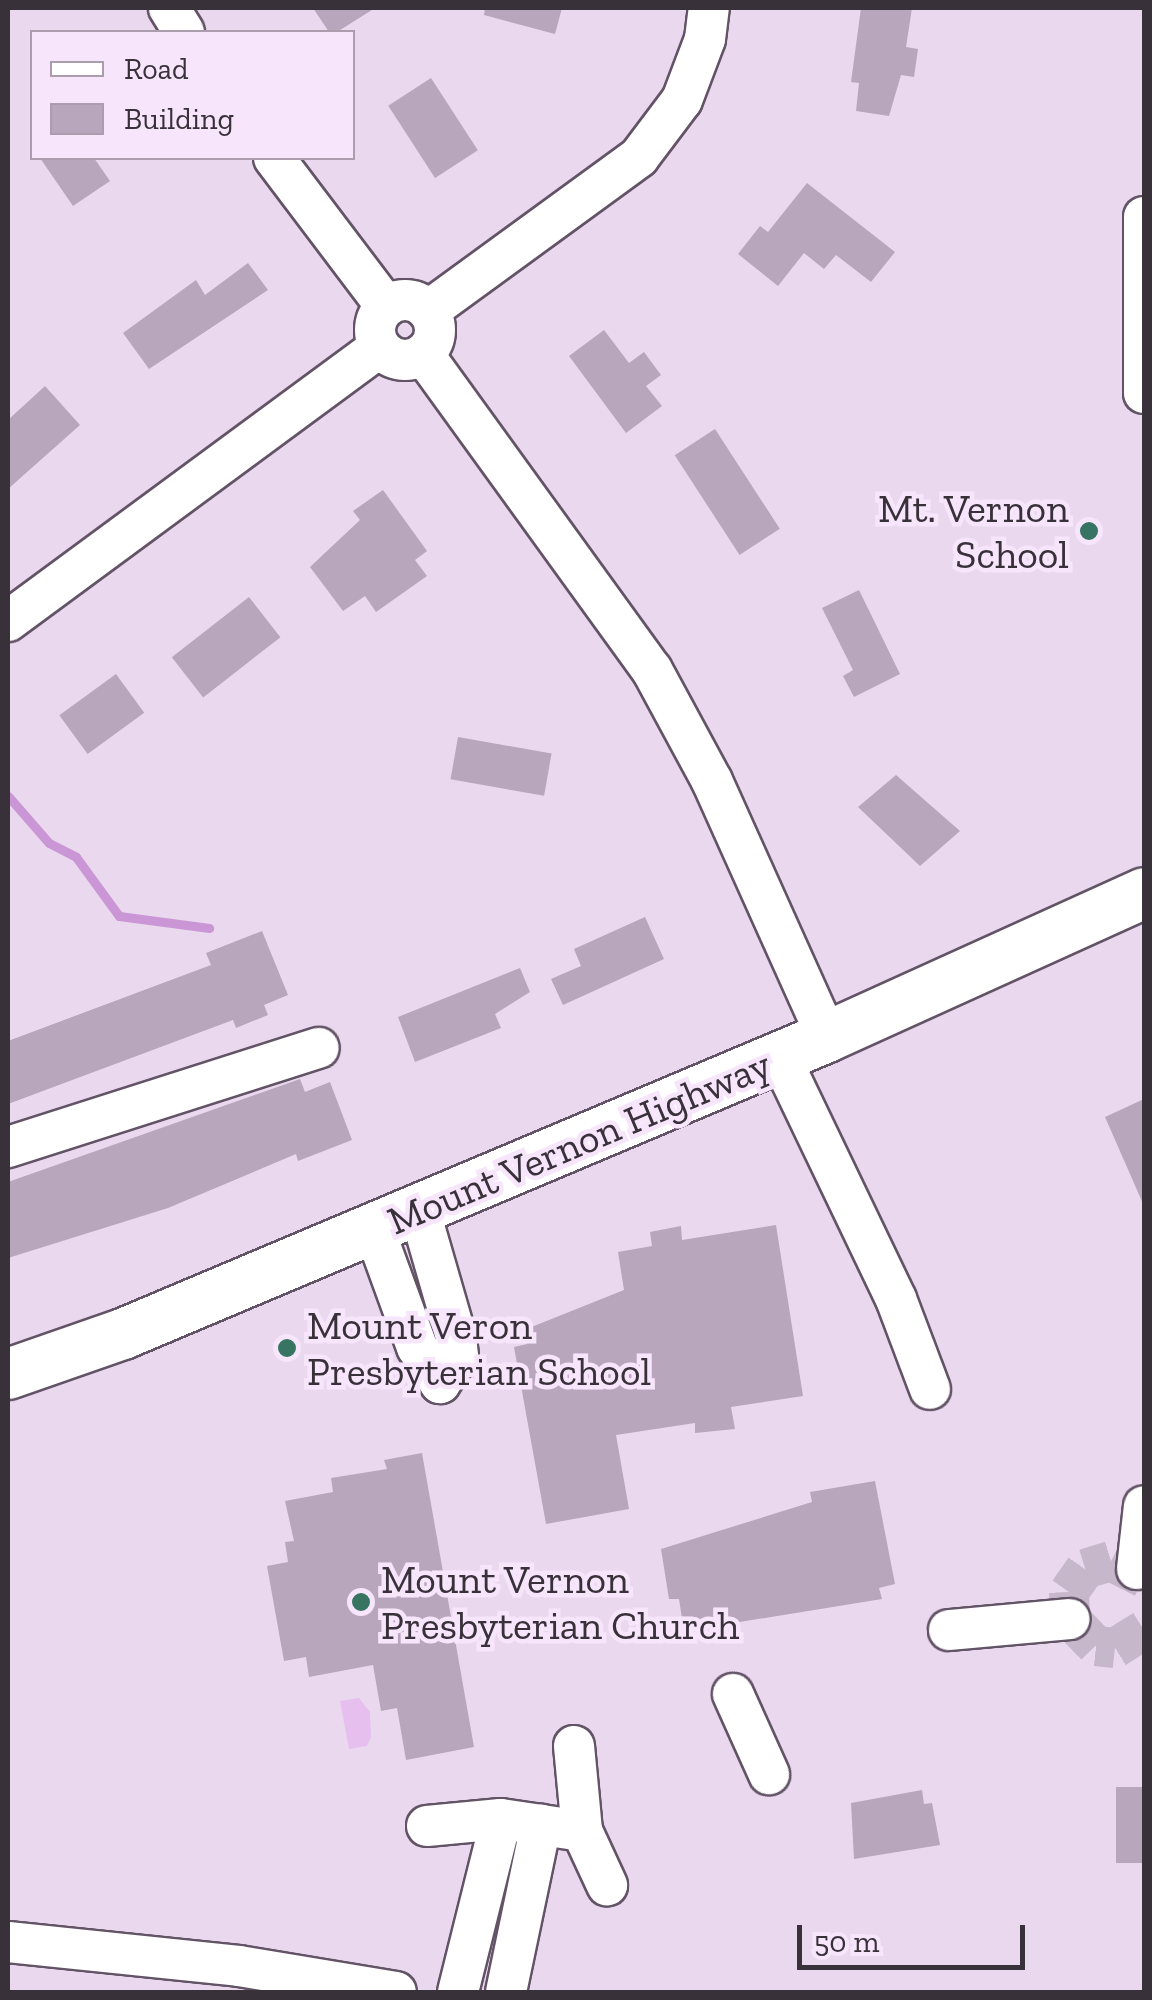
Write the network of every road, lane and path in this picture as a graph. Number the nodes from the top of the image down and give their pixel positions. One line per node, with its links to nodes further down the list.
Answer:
1 (169, 8): 3 (street)
2 (708, 8): 7 (street)
3 (183, 30)
4 (276, 160): 6 (street)
5 (1144, 216): 10 (street)
6 (386, 306): 7 (street); 8 (street)
7 (428, 311): 9 (street)
8 (379, 347): 9 (street); 11 (street)
9 (423, 354): 13 (street)
10 (1144, 393)
11 (8, 622)
12 (1138, 893): 13 (main road, Mount Vernon Highway)
13 (827, 1037): 15 (main road, Mount Vernon Highway)
14 (318, 1048): 16 (street)
15 (780, 1057): 17 (main road, Mount Vernon Highway); 20 (street)
16 (8, 1147)
17 (419, 1210): 18 (main road, Mount Vernon Highway); 18 (street)
18 (374, 1228): 19 (main road, Mount Vernon Highway)
19 (8, 1374)
20 (930, 1389)
21 (1144, 1506): 22 (street)
22 (1137, 1570)
23 (1070, 1619): 24 (street)
24 (949, 1630)
25 (732, 1694): 27 (street)
26 (574, 1746): 31 (street)
27 (768, 1774)
28 (501, 1819): 29 (street); 30 (street); 35 (street)
29 (541, 1824): 31 (street); 36 (street)
30 (426, 1826)
31 (582, 1831): 32 (street)
32 (608, 1885)
33 (8, 1942): 34 (street)
34 (396, 1992)
35 (458, 1992)
36 (506, 1992)

